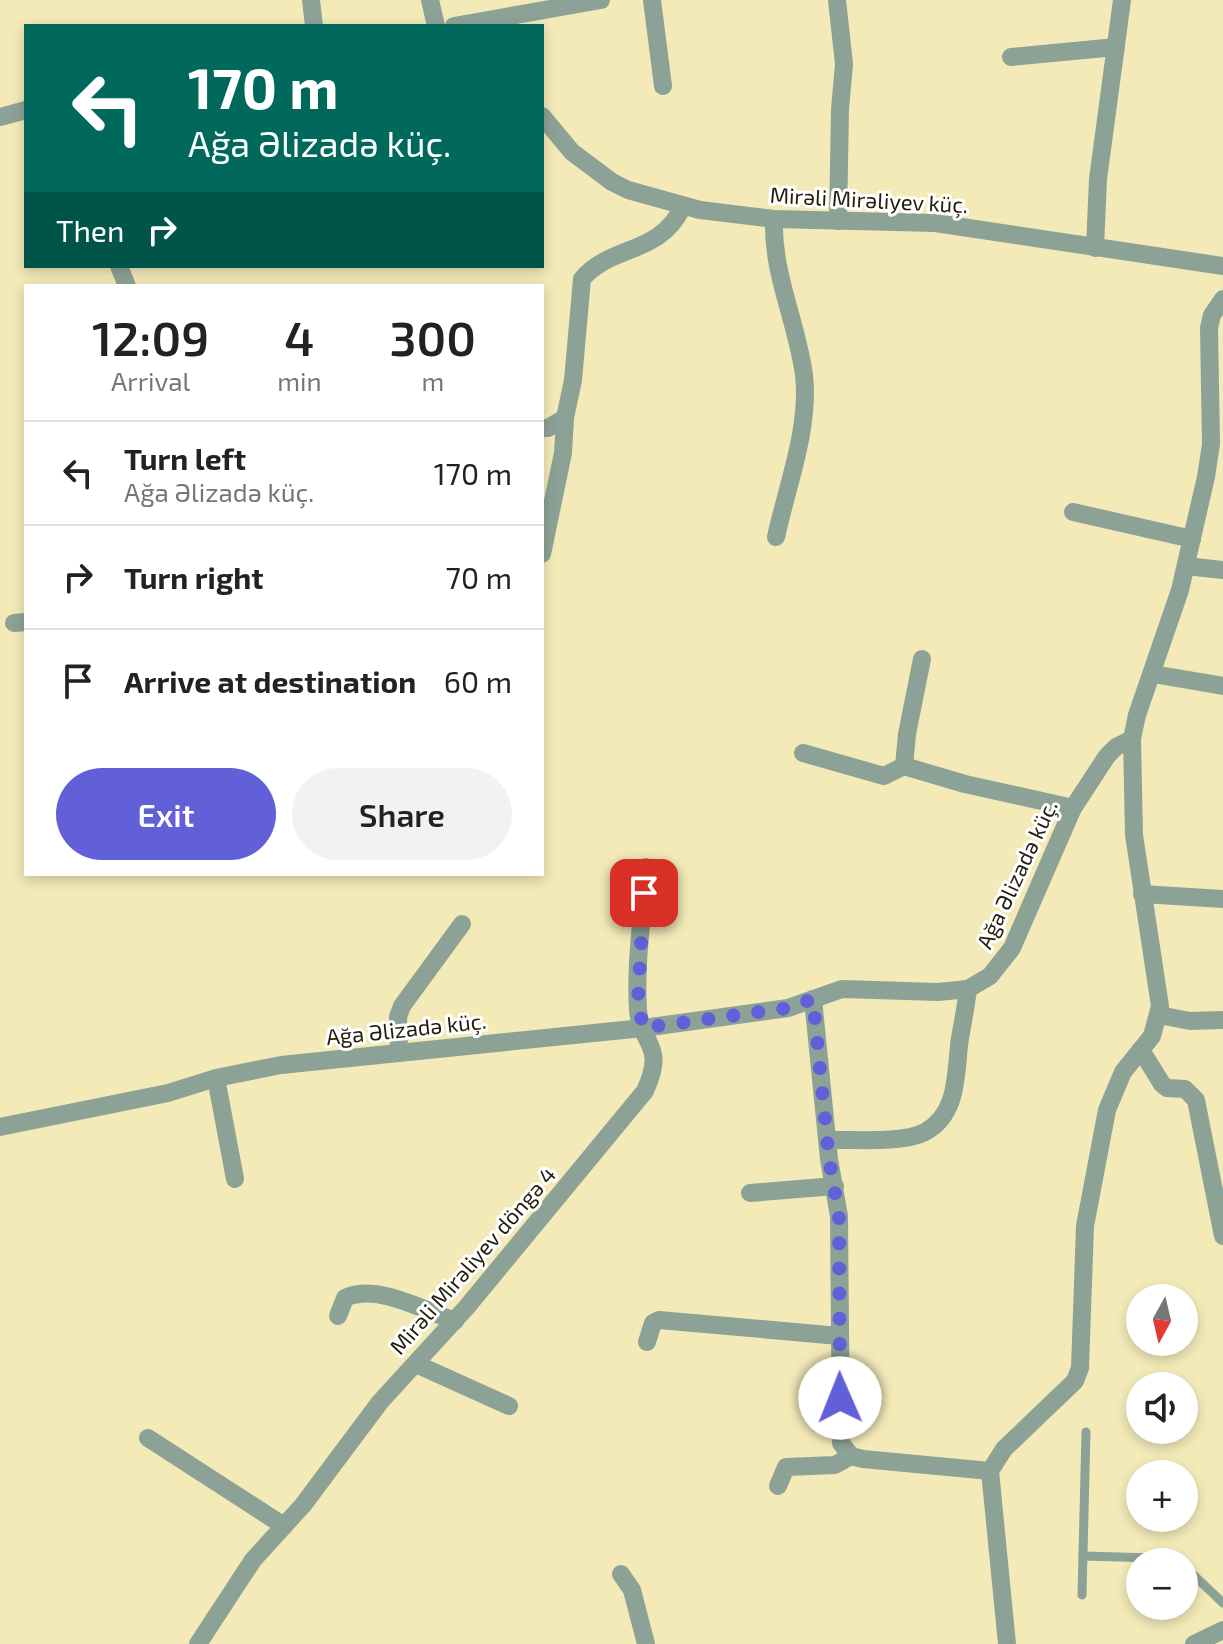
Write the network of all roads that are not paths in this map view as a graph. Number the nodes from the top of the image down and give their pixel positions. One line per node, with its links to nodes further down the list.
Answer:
1 (311, 0): 7 (street)
2 (430, 0): 8 (street)
3 (601, 0): 9 (street)
4 (652, 0): 12 (street)
5 (837, 0): 18 (street)
6 (1122, 0): 10 (street)
7 (314, 24)
8 (436, 24)
9 (465, 24)
10 (1116, 47): 11 (street); 19 (street)
11 (1011, 57)
12 (663, 86)
13 (24, 111): 14 (street)
14 (0, 117)
15 (544, 118): 16 (street, Mirəli Mirəliyev küç.)
16 (683, 206): 17 (street, Mirəli Mirəliyev küç.); 22 (street)
17 (774, 219): 18 (street, Mirəli Mirəliyev küç.); 25 (street)
18 (838, 221): 19 (street, Mirəli Mirəliyev küç.)
19 (1095, 248): 20 (street, Mirəli Mirəliyev küç.)
20 (1223, 266)
21 (1223, 299): 26 (street)
22 (565, 418): 23 (street); 27 (street)
23 (544, 428)
24 (1073, 512): 26 (street)
25 (776, 537)
26 (1192, 539): 28 (street)
27 (544, 544)
28 (1186, 566): 29 (street); 31 (street)
29 (1223, 570)
30 (922, 659): 35 (street)
31 (1153, 674): 32 (street); 33 (street)
32 (1223, 686)
33 (1132, 739): 36 (street, Ağa Əlizadə küç.); 38 (street)
34 (803, 753): 35 (street)
35 (904, 766): 36 (street)
36 (1073, 808): 41 (street, Ağa Əlizadə küç.)
37 (646, 867): 45 (street, Mirəli Mirəliyev döngə 4)
38 (1142, 894): 39 (street); 43 (street)
39 (1223, 899)
40 (462, 924): 47 (street)
41 (968, 989): 42 (street, Ağa Əlizadə küç.); 50 (street)
42 (813, 999): 45 (street, Ağa Əlizadə küç.); 50 (street)
43 (1159, 1015): 44 (street); 46 (street)
44 (1223, 1020)
45 (643, 1028): 47 (street, Ağa Əlizadə küç.); 56 (street, Mirəli Mirəliyev döngə 4)
46 (1141, 1050): 54 (street); 64 (street)
47 (399, 1053): 48 (street, Ağa Əlizadə küç.)
48 (216, 1078): 49 (street, Ağa Əlizadə küç.); 51 (street)
49 (0, 1127)
50 (827, 1140): 52 (street)
51 (235, 1179)
52 (835, 1186): 53 (street); 57 (street)
53 (750, 1193)
54 (1223, 1236)
55 (338, 1316): 56 (street)
56 (455, 1321): 59 (street, Mirəli Mirəliyev döngə 4)
57 (839, 1336): 58 (street); 63 (street)
58 (647, 1342)
59 (416, 1364): 60 (street); 66 (street, Mirəli Mirəliyev döngə 4)
60 (509, 1406)
61 (1086, 1432): 67 (lane)
62 (148, 1438): 66 (street)
63 (851, 1456): 64 (street); 65 (street)
64 (990, 1471): 76 (street)
65 (778, 1486)
66 (284, 1526): 74 (street, Mirəli Mirəliyev döngə 4)
67 (1083, 1556): 68 (lane); 71 (lane)
68 (1126, 1557)
69 (621, 1574): 75 (street)
70 (1198, 1579): 72 (lane)
71 (1082, 1595)
72 (1223, 1603)
73 (1223, 1630): 77 (street)
74 (198, 1644)
75 (646, 1644)
76 (1007, 1644)
77 (1194, 1644)

